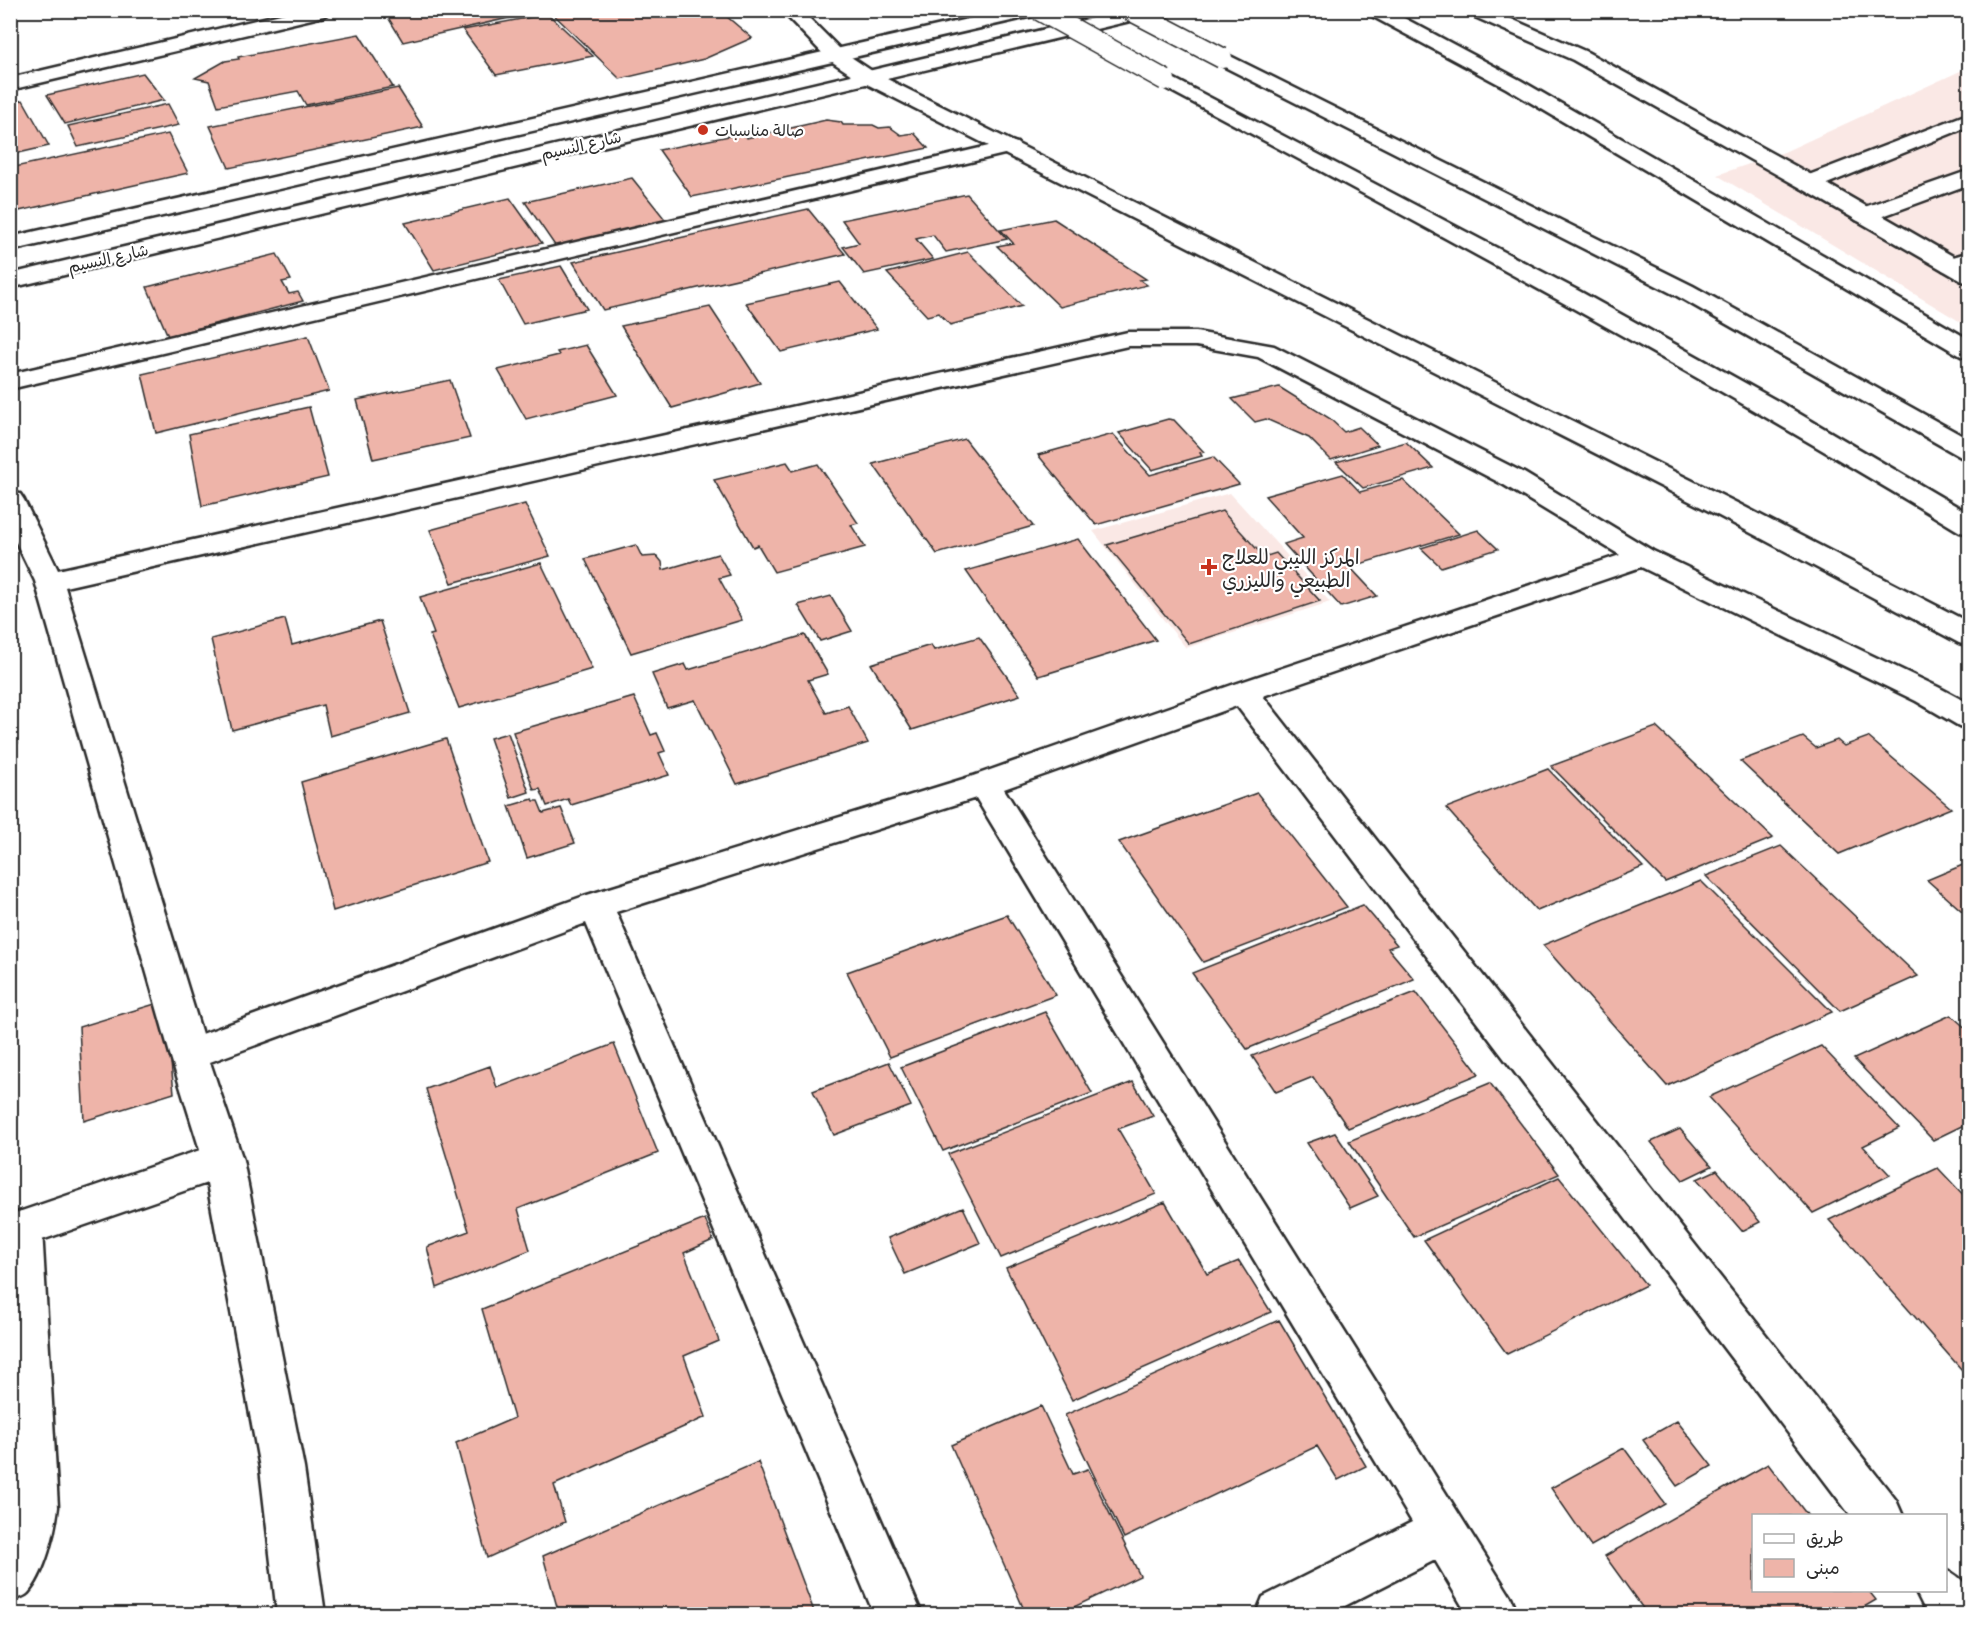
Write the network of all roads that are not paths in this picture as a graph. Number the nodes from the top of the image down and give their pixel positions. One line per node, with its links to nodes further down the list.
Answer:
1 (324, 10): 11 (main road)
2 (790, 10): 9 (main road)
3 (1033, 10): 9 (main road, شارع النسيم)
4 (1039, 10): 24 (main road, bridge)
5 (1130, 10): 22 (main road, bridge)
6 (1151, 10): 10 (main road, شارع النسيم)
7 (1374, 10): 20 (main road)
8 (1474, 10): 15 (main road)
9 (835, 55): 10 (main road); 17 (main road, شارع النسيم)
10 (868, 77): 13 (main road); 19 (main road, شارع النسيم)
11 (10, 84)
12 (1970, 119): 15 (main road)
13 (1010, 147): 21 (main road); 27 (main road)
14 (1970, 176): 16 (main road)
15 (1809, 183): 16 (main road)
16 (1864, 215): 18 (main road)
17 (10, 244)
18 (1963, 267)
19 (10, 281)
20 (1970, 351)
21 (10, 382)
22 (1970, 451)
23 (14, 516): 26 (main road)
24 (1970, 526)
25 (1643, 557): 26 (main road); 28 (main road); 29 (main road)
26 (49, 581): 32 (main road)
27 (1970, 636)
28 (1243, 692): 30 (main road); 35 (main road)
29 (1970, 718)
30 (984, 784): 31 (main road); 36 (main road)
31 (596, 905): 32 (main road); 40 (main road)
32 (189, 1054): 33 (main road)
33 (223, 1161): 34 (main road); 39 (main road)
34 (16, 1231): 37 (main road)
35 (1879, 1514)
36 (1441, 1532): 41 (main road); 42 (main road)
37 (10, 1578)
38 (1940, 1592): 43 (main road)
39 (301, 1614)
40 (898, 1614)
41 (1280, 1614)
42 (1494, 1614)
43 (1957, 1614)

